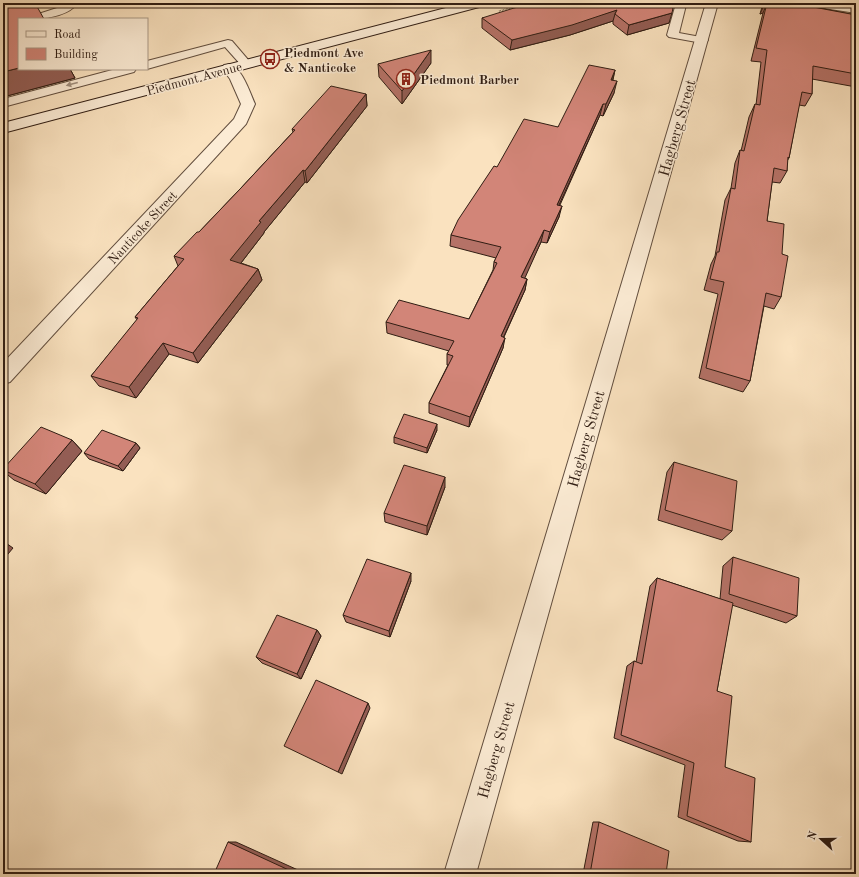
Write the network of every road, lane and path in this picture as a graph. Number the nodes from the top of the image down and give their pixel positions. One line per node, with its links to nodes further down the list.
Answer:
1 (73, 3): 7 (lane)
2 (479, 3): 10 (street, Piedmont Avenue)
3 (675, 3): 8 (lane)
4 (712, 3): 8 (street, Hagberg Street)
5 (817, 3): 6 (street)
6 (856, 9)
7 (36, 18)
8 (702, 40): 16 (street, Hagberg Street)
9 (148, 64): 10 (lane)
10 (246, 64): 11 (street, Piedmont Avenue)
11 (229, 68): 14 (street, Piedmont Avenue); 15 (street, Nanticoke Street)
12 (126, 70): 13 (lane, one-way to 13)
13 (3, 103)
14 (3, 128)
15 (3, 376)
16 (460, 874)

